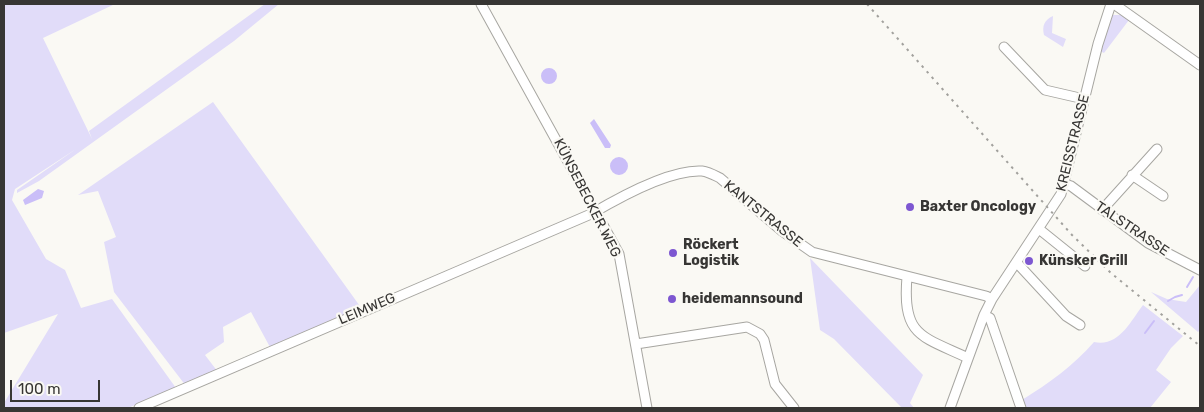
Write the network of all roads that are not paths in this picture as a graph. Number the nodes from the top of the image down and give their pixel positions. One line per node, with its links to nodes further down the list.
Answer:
1 (482, 4): 11 (street, KÜNSEBECKER WEG)
2 (1112, 4): 4 (street); 5 (street, KREISSTRASSE)
3 (1004, 47): 5 (street)
4 (1200, 65)
5 (1084, 100): 8 (street, KREISSTRASSE)
6 (1157, 149): 7 (street)
7 (1132, 175): 9 (street); 10 (street)
8 (1065, 184): 10 (street, TALSTRASSE); 12 (street, KREISSTRASSE)
9 (1163, 196)
10 (1102, 210): 15 (street, TALSTRASSE)
11 (596, 211): 16 (street, KANTSTRASSE); 20 (street, KÜNSEBECKER WEG); 22 (street, LEIMWEG)
12 (1040, 229): 13 (street, KREISSTRASSE); 14 (street)
13 (1017, 263): 17 (street, KREISSTRASSE); 19 (street)
14 (1085, 266)
15 (1200, 270)
16 (907, 277): 17 (street, KANTSTRASSE); 21 (street)
17 (992, 299): 18 (street, KREISSTRASSE)
18 (984, 315): 21 (street, KREISSTRASSE); 26 (street)
19 (1080, 325)
20 (636, 344): 23 (street, KÜNSEBECKER WEG); 24 (street)
21 (968, 358): 25 (street, KREISSTRASSE)
22 (139, 408)
23 (647, 408)
24 (794, 408)
25 (950, 408)
26 (1021, 408)

